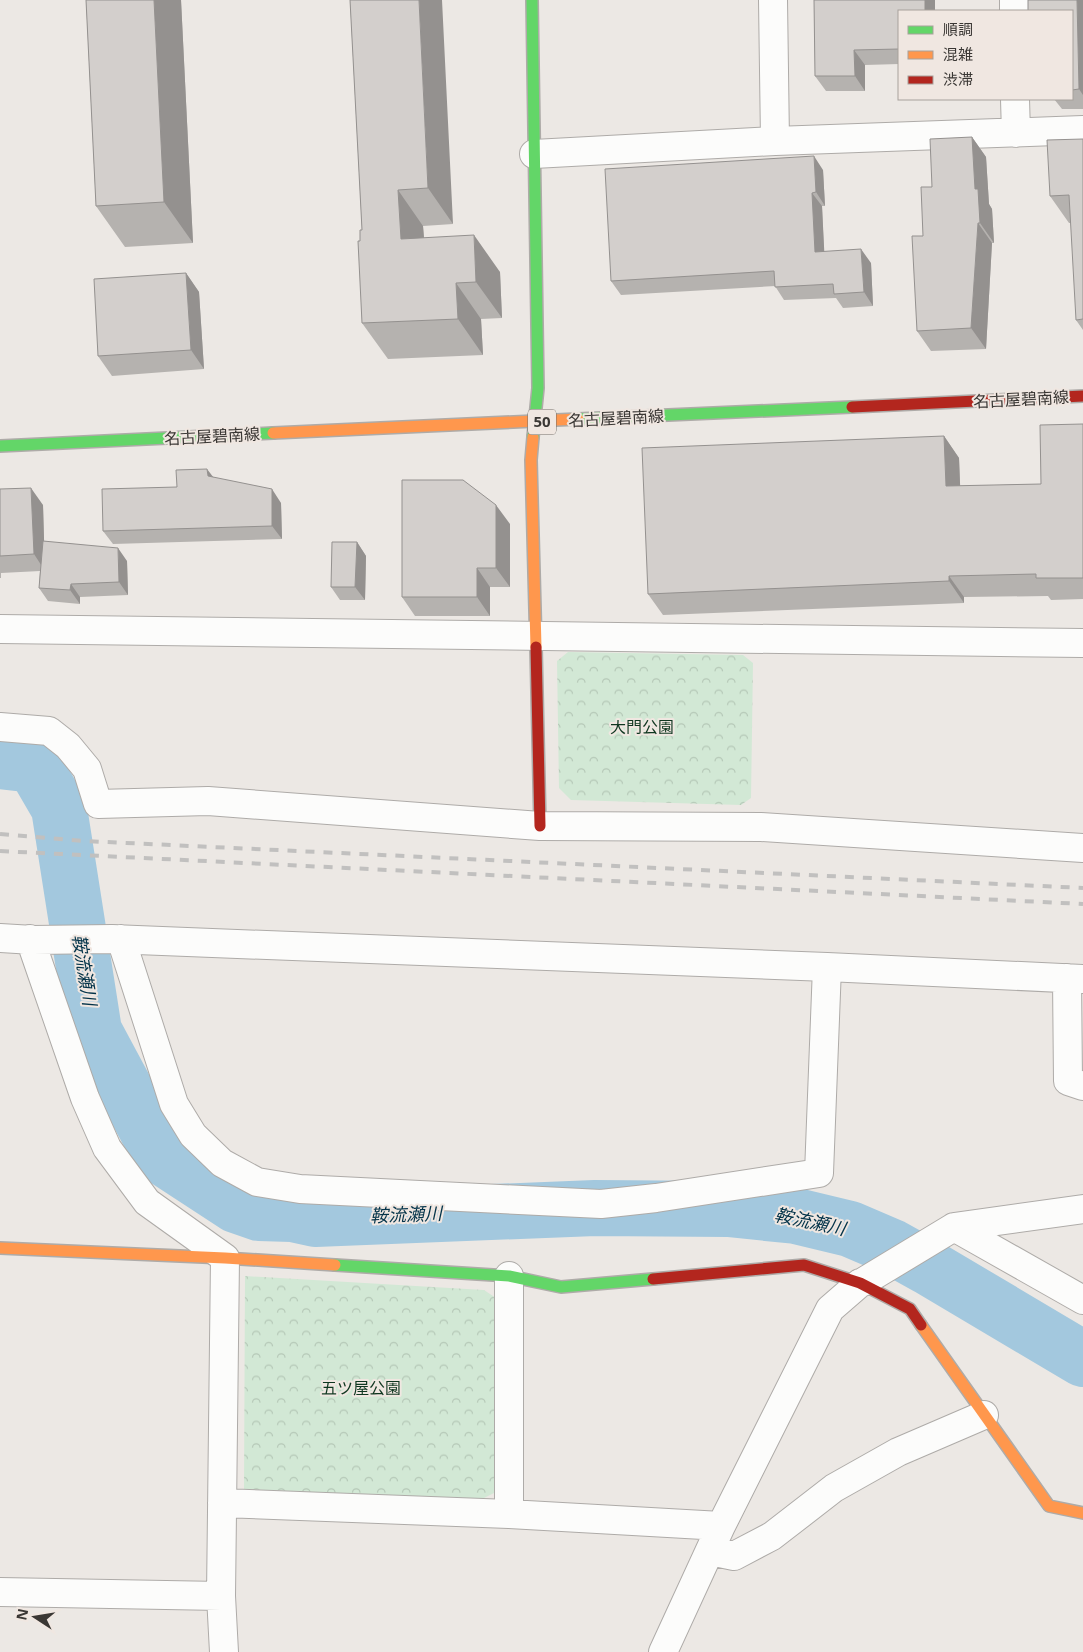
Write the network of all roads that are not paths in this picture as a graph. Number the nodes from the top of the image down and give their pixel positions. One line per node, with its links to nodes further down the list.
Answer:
1 (532, 0): 7 (street)
2 (773, 0): 6 (street)
3 (1015, 100): 5 (street)
4 (1083, 130): 5 (street)
5 (1016, 133): 6 (street)
6 (775, 141): 7 (street)
7 (534, 154): 9 (street)
8 (1083, 396): 9 (street, 名古屋碧南線 / 50)
9 (535, 422): 10 (street, 名古屋碧南線 / 50); 12 (street)
10 (0, 446)
11 (0, 629): 12 (street)
12 (535, 636): 13 (street); 15 (street)
13 (1083, 643)
14 (0, 727): 15 (street)
15 (540, 826): 16 (street)
16 (1083, 848)
17 (0, 938): 18 (street)
18 (32, 939): 19 (street); 26 (street)
19 (116, 939): 20 (street); 20 (street)
20 (827, 967): 21 (street)
21 (1075, 979): 22 (street)
22 (1083, 1086)
23 (1083, 1209): 24 (street)
24 (949, 1229): 28 (street); 29 (street)
25 (0, 1248): 26 (street)
26 (225, 1258): 27 (street); 31 (street)
27 (509, 1276): 28 (street); 33 (street)
28 (862, 1282): 30 (street); 34 (street)
29 (1083, 1300)
30 (984, 1415): 32 (street); 35 (street)
31 (222, 1503): 33 (street); 37 (street)
32 (1083, 1513)
33 (509, 1514): 34 (street)
34 (721, 1526): 35 (street)
35 (710, 1551): 39 (street)
36 (0, 1592): 37 (street)
37 (221, 1596): 38 (street)
38 (224, 1652)
39 (663, 1652)

